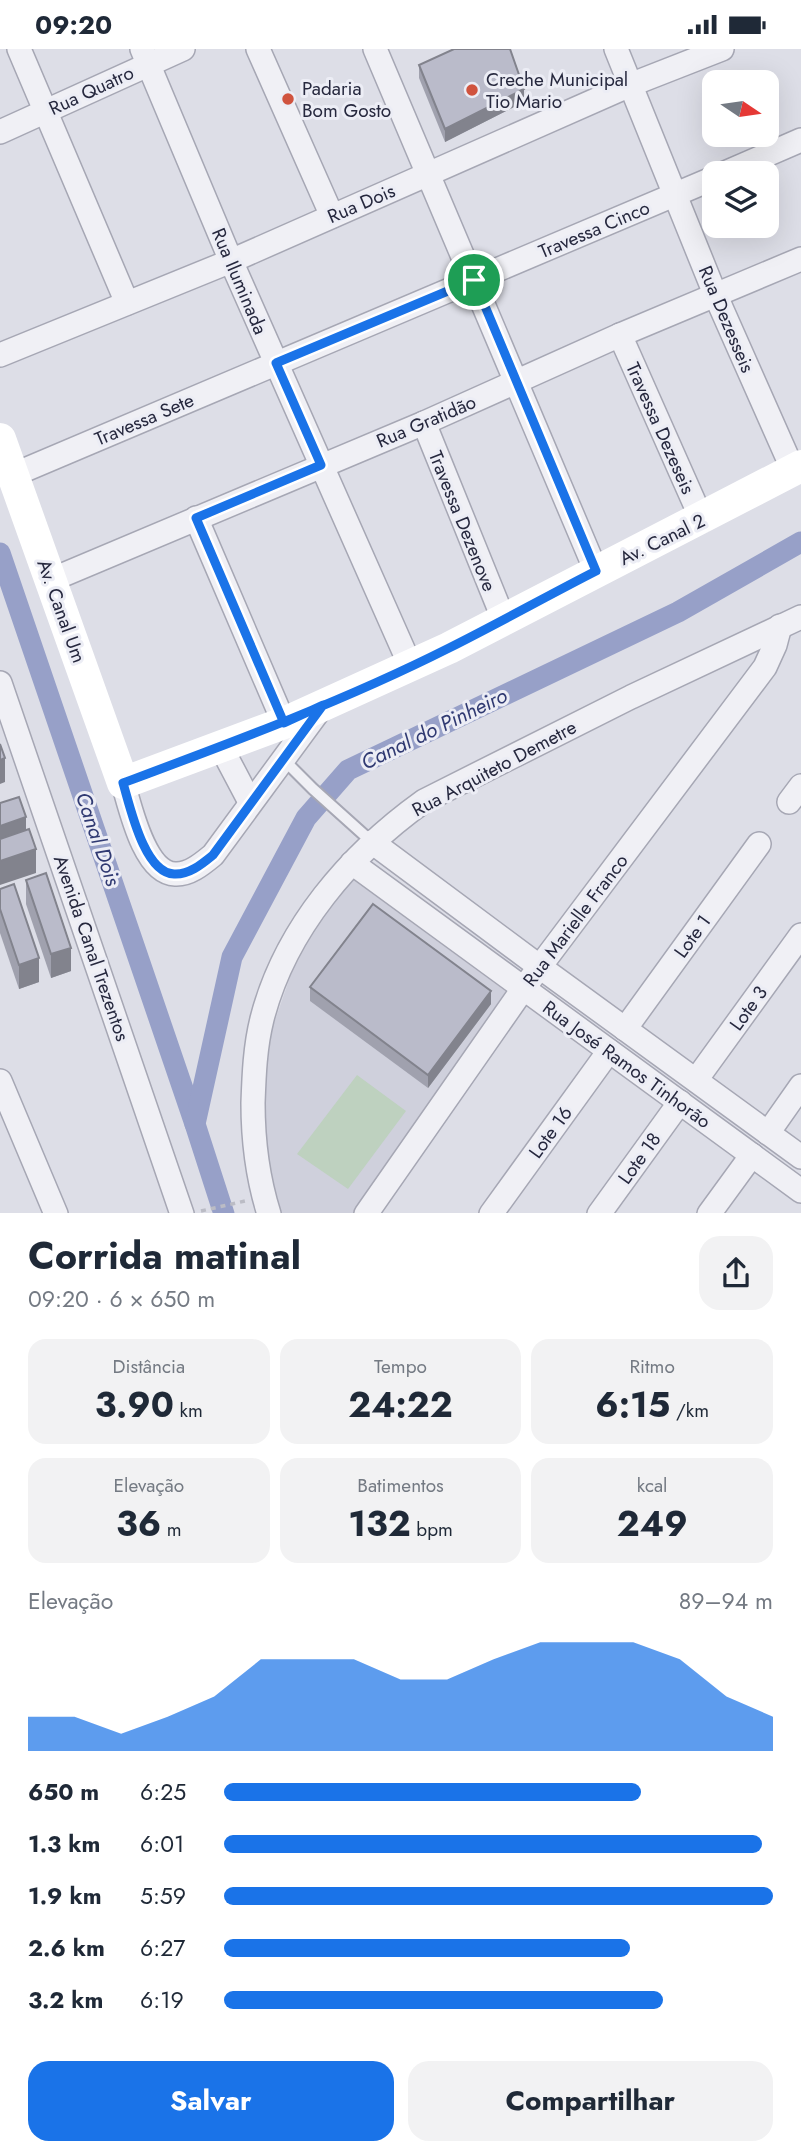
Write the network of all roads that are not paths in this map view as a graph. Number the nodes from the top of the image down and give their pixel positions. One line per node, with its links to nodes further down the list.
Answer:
1 (19, 49): 9 (street)
2 (183, 49): 7 (street, Rua Quatro)
3 (258, 49): 16 (street)
4 (375, 49): 13 (street)
5 (616, 49): 8 (street, Rua Dezesseis)
6 (722, 49): 8 (street, Rua Dois)
7 (145, 57): 9 (street, Rua Quatro); 18 (street, Rua Iluminada)
8 (630, 85): 13 (street, Rua Dois); 15 (street, Rua Dezesseis)
9 (45, 111): 10 (street, Rua Quatro); 21 (street)
10 (0, 132)
11 (801, 139): 12 (street)
12 (752, 161)
13 (427, 175): 16 (street, Rua Dois); 19 (street)
14 (702, 183): 15 (street, Travessa Cinco)
15 (676, 195): 19 (street, Travessa Cinco); 20 (street, Rua Dezesseis)
16 (332, 216): 18 (street, Rua Dois)
17 (801, 259): 20 (street, Rua Gratidão)
18 (231, 261): 21 (street, Rua Dois); 24 (street, Rua Iluminada)
19 (474, 280): 24 (street, Travessa Cinco); 25 (street)
20 (715, 295): 22 (street, Rua Gratidão); 29 (street, Rua Dezesseis)
21 (127, 303): 23 (street, Rua Dois)
22 (620, 335): 25 (street, Rua Gratidão); 32 (street, Travessa Dezeseis)
23 (0, 355)
24 (276, 363): 28 (street, Rua Iluminada); 30 (street, Travessa Sete)
25 (516, 382): 26 (street, Rua Gratidão); 33 (street)
26 (424, 423): 28 (street, Rua Gratidão); 36 (street, Travessa Dezenove)
27 (0, 439): 30 (street, Av. Canal Um)
28 (321, 465): 31 (street, Rua Gratidão); 38 (street, Rua Iluminada)
29 (797, 468): 32 (street, Av. Canal 2)
30 (13, 475): 34 (street, Av. Canal Um)
31 (196, 518): 34 (street, Rua Gratidão); 41 (street)
32 (702, 520): 33 (street, Av. Canal 2)
33 (596, 571): 36 (street, Av. Canal 2)
34 (51, 580): 44 (street, Av. Canal Um)
35 (801, 617): 37 (street, Rua Arquiteto Demetre)
36 (503, 618): 38 (street, Av. Canal 2)
37 (780, 626): 46 (street, Rua Arquiteto Demetre); 50 (street, Rua Marielle Franco)
38 (410, 665): 40 (street, Av. Canal 2)
39 (0, 683): 62 (street, Avenida Canal Trezentos)
40 (323, 705): 41 (street, Av. Canal 2); 43 (street)
41 (284, 723): 42 (street, Av. Canal 2)
42 (221, 747): 44 (street, Av. Canal 2); 45 (street)
43 (283, 759): 45 (street); 46 (lane)
44 (123, 783): 45 (street)
45 (250, 802)
46 (372, 842): 48 (street, Rua Arquiteto Demetre); 50 (street, Rua José Ramos Tinhorão)
47 (759, 844): 52 (street, Lote 1)
48 (352, 863): 51 (street, Rua José Ramos Tinhorão); 64 (street, Rua Arquiteto Demetre)
49 (801, 935): 54 (street, Lote 3)
50 (540, 967): 51 (street, Rua Marielle Franco); 52 (street, Rua José Ramos Tinhorão)
51 (523, 989): 53 (street, Rua José Ramos Tinhorão); 65 (street, Rua Marielle Franco)
52 (625, 1029): 54 (street, Rua José Ramos Tinhorão)
53 (609, 1051): 57 (street, Rua José Ramos Tinhorão); 66 (street, Lote 16)
54 (696, 1080): 58 (street, Rua José Ramos Tinhorão)
55 (0, 1081): 63 (street)
56 (801, 1086): 58 (street)
57 (680, 1103): 59 (street, Rua José Ramos Tinhorão); 67 (street, Lote 18)
58 (768, 1133): 60 (street, Rua José Ramos Tinhorão)
59 (751, 1155): 61 (street, Rua José Ramos Tinhorão); 68 (street)
60 (801, 1157)
61 (801, 1191)
62 (193, 1212)
63 (56, 1213)
64 (269, 1213)
65 (366, 1213)
66 (491, 1213)
67 (599, 1213)
68 (709, 1213)

